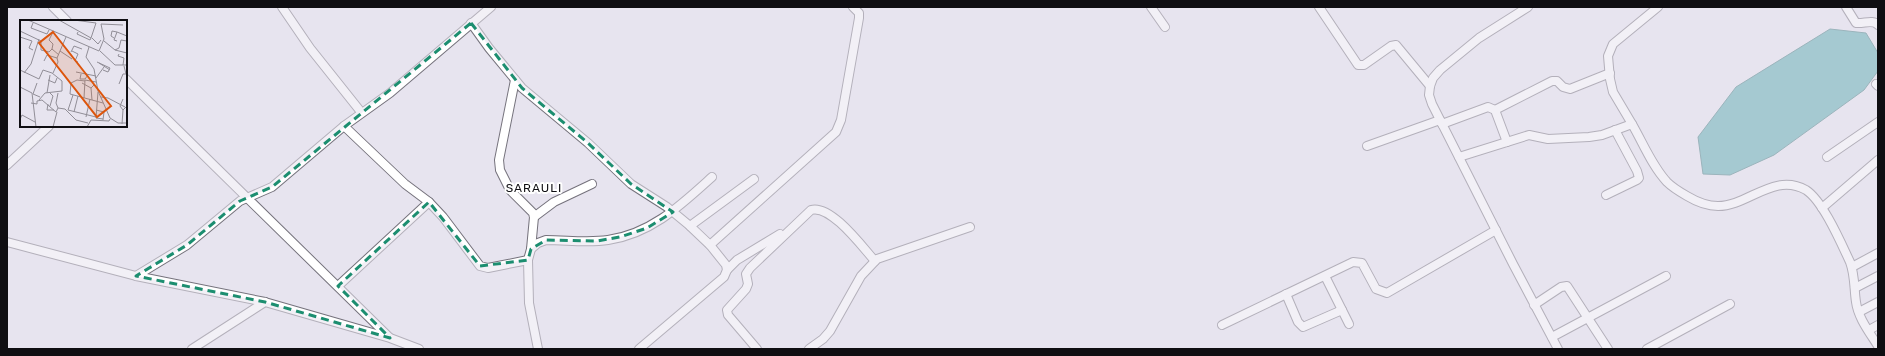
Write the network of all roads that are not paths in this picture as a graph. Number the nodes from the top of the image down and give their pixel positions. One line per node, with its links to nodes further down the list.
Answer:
1 (53, 7): 11 (street)
2 (282, 7): 20 (street)
3 (491, 7): 12 (street)
4 (853, 7): 47 (street)
5 (1151, 7): 14 (street)
6 (1319, 7): 18 (street)
7 (1528, 7): 10 (street)
8 (1658, 7): 15 (street)
9 (1846, 7): 13 (street)
10 (1518, 9): 18 (street)
11 (66, 20)
12 (471, 23): 17 (street); 20 (street)
13 (1878, 25)
14 (1165, 27)
15 (1610, 74): 19 (street); 23 (street)
16 (127, 80): 37 (street)
17 (515, 80): 40 (street); 41 (street)
18 (1430, 86): 21 (street)
19 (1495, 110): 21 (street); 27 (street)
20 (361, 112): 24 (street)
21 (1441, 122): 28 (street); 29 (street)
22 (1878, 122): 30 (street)
23 (1632, 124): 26 (street); 39 (street)
24 (344, 126): 37 (street); 38 (street)
25 (48, 127): 32 (street)
26 (1615, 130): 27 (street); 36 (street)
27 (1507, 142): 29 (street)
28 (1367, 146)
29 (1459, 157): 45 (street)
30 (1827, 157)
31 (1878, 160): 39 (street)
32 (7, 165)
33 (712, 177): 40 (street)
34 (754, 179): 43 (street)
35 (592, 184): 41 (street)
36 (1606, 195)
37 (249, 198): 54 (street); 58 (street)
38 (428, 202): 50 (street); 58 (street)
39 (1822, 208): 52 (street)
40 (673, 212): 43 (street); 48 (street)
41 (534, 217): 48 (street)
42 (794, 225): 51 (street); 53 (street); 79 (street)
43 (690, 226): 47 (street)
44 (970, 227): 51 (street)
45 (1496, 230): 55 (street); 64 (street)
46 (7, 242): 54 (street)
47 (710, 245): 53 (street)
48 (531, 249): 50 (street)
49 (1878, 253): 52 (street)
50 (528, 260): 77 (street)
51 (875, 261): 80 (street)
52 (1852, 267): 59 (street)
53 (727, 270): 78 (street)
54 (136, 276): 61 (street)
55 (1325, 276): 60 (street); 65 (street)
56 (1666, 276): 67 (street)
57 (1878, 276): 59 (street)
58 (338, 286): 73 (street)
59 (1855, 288): 66 (street)
60 (1286, 294): 65 (street); 69 (street)
61 (265, 302): 73 (street); 75 (street)
62 (1878, 302): 66 (street)
63 (1730, 304): 83 (street)
64 (1534, 305): 67 (street); 72 (street)
65 (1342, 310): 68 (street)
66 (1859, 312): 71 (street)
67 (1588, 318): 72 (street); 82 (street)
68 (1349, 324)
69 (1222, 325)
70 (1878, 325): 71 (street)
71 (1869, 330): 74 (street)
72 (1552, 337): 81 (street)
73 (390, 338): 76 (street)
74 (1878, 346)
75 (192, 349)
76 (419, 349)
77 (538, 349)
78 (639, 349)
79 (757, 349)
80 (809, 349)
81 (1558, 349)
82 (1608, 349)
83 (1647, 349)

